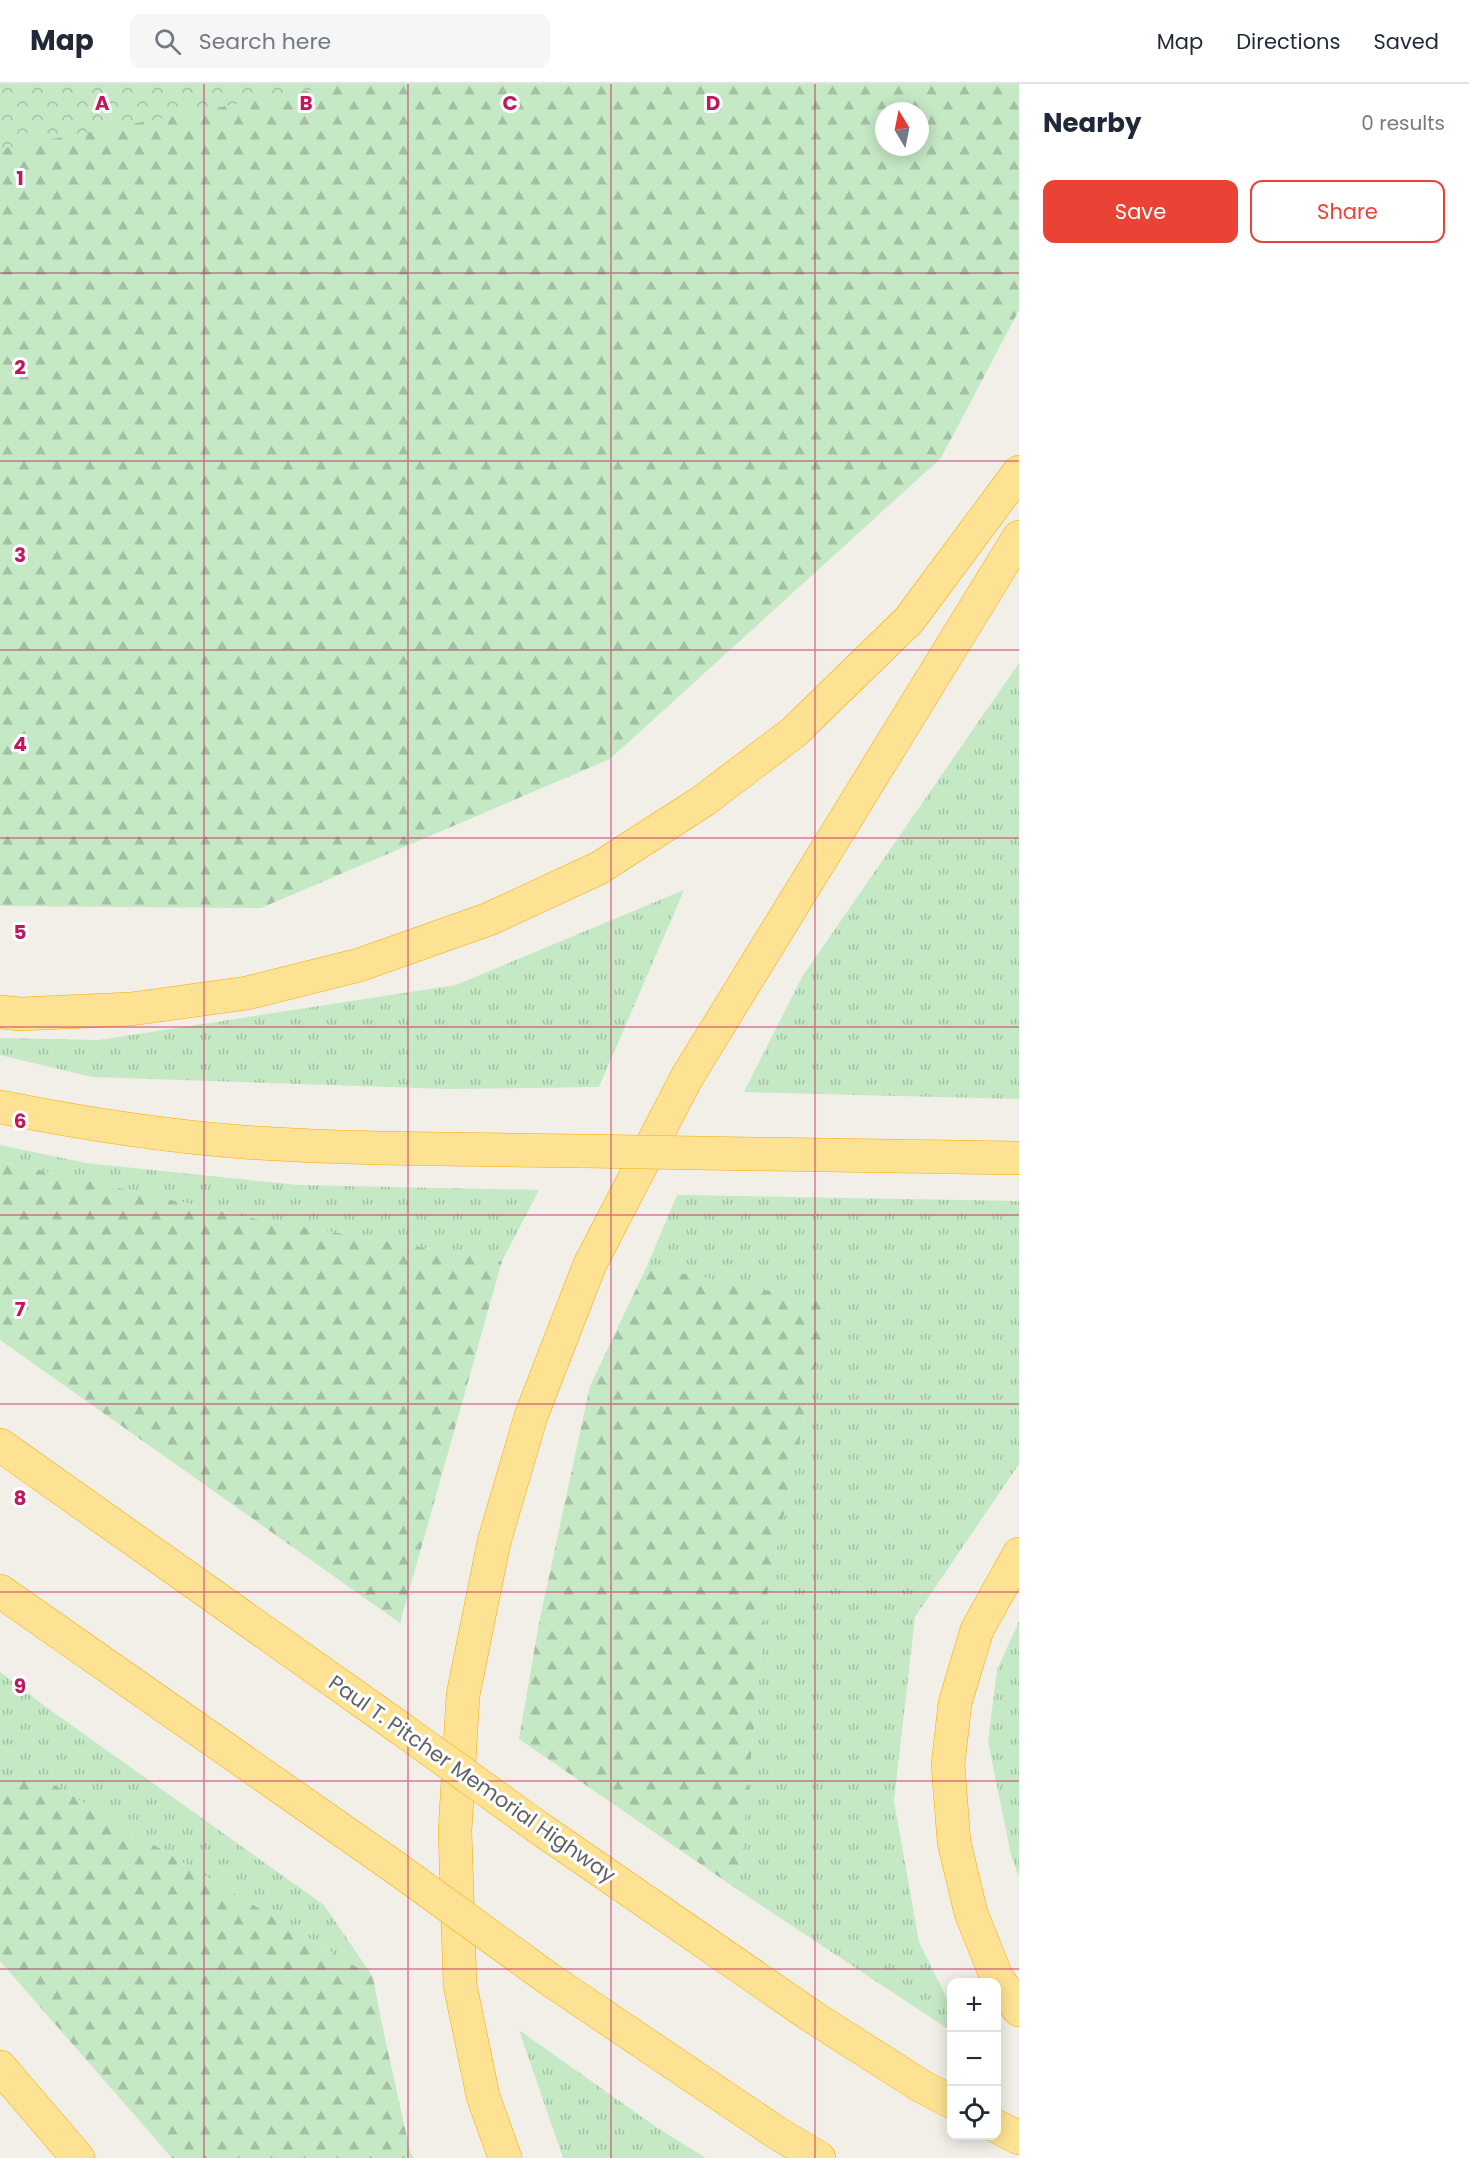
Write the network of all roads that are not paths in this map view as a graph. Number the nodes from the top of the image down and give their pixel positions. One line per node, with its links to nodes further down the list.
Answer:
1 (1019, 472): 3 (highway)
2 (1019, 537): 15 (highway)
3 (0, 1012)
4 (0, 1107): 5 (highway, bridge)
5 (1019, 1158)
6 (0, 1445): 11 (highway, Paul T. Pitcher Memorial Highway, bridge)
7 (1019, 1554): 9 (highway)
8 (0, 1591): 16 (highway, bridge)
9 (1019, 2010)
10 (0, 2067): 14 (highway)
11 (947, 2100)
12 (1001, 2129): 13 (highway)
13 (1019, 2138)
14 (78, 2158)
15 (505, 2158)
16 (819, 2158)

